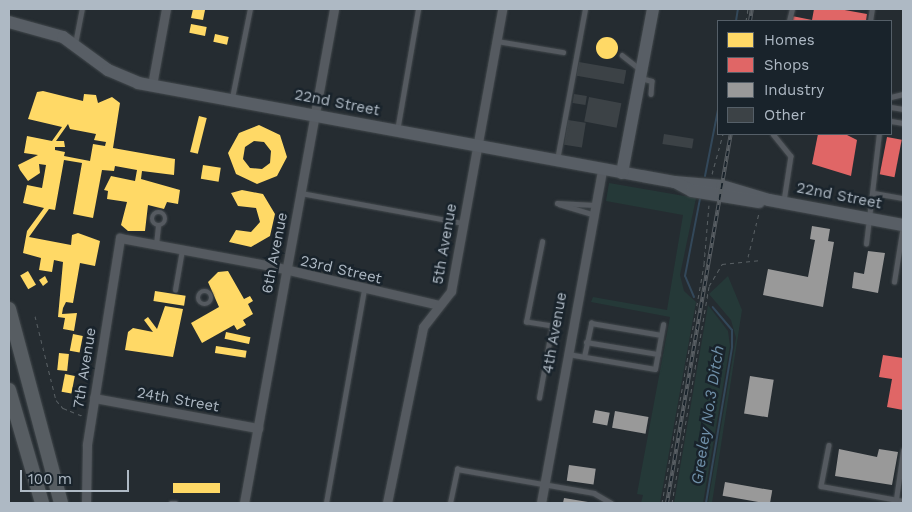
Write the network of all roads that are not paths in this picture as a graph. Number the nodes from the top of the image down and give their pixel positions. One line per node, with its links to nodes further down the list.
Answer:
1 (82, 9): 11 (lane)
2 (166, 9): 15 (street)
3 (250, 9): 17 (lane)
4 (334, 9): 18 (street, 6th Avenue)
5 (418, 9): 19 (lane)
6 (502, 9): 10 (street, 5th Avenue)
7 (585, 9): 23 (lane)
8 (653, 9): 14 (street)
9 (9, 22): 11 (street, 22nd Street)
10 (496, 41): 12 (lane); 22 (street, 5th Avenue)
11 (76, 44): 15 (street, 22nd Street)
12 (562, 52)
13 (622, 55): 14 (lane)
14 (641, 74): 16 (lane); 25 (street)
15 (152, 85): 17 (street, 22nd Street)
16 (651, 94)
17 (232, 100): 18 (street, 22nd Street)
18 (315, 116): 19 (street, 22nd Street); 26 (street, 6th Avenue)
19 (397, 131): 22 (street, 22nd Street)
20 (774, 135): 29 (lane)
21 (879, 135): 27 (lane)
22 (477, 146): 23 (street, 22nd Street); 32 (street, 5th Avenue)
23 (557, 161): 24 (street, 22nd Street)
24 (602, 169): 25 (street, 22nd Street); 30 (street, 4th Avenue)
25 (622, 173): 29 (street, 22nd Street)
26 (301, 193): 32 (lane); 41 (street, 6th Avenue)
27 (874, 193): 28 (lane); 31 (lane)
28 (903, 198)
29 (784, 202): 31 (street, 22nd Street)
30 (595, 210): 30 (lane); 50 (street, 4th Avenue)
31 (870, 218): 33 (street, 22nd Street); 37 (lane)
32 (463, 224): 45 (street, 5th Avenue)
33 (903, 225): 40 (lane)
34 (158, 226): 38 (lane)
35 (120, 238): 38 (street, 23rd Street); 54 (street, 7th Avenue)
36 (542, 242): 55 (lane)
37 (866, 244)
38 (156, 245): 39 (street, 23rd Street)
39 (182, 250): 41 (street, 23rd Street); 43 (lane)
40 (901, 250): 42 (lane)
41 (286, 271): 44 (street, 23rd Street); 56 (street, 6th Avenue)
42 (894, 282)
43 (175, 290)
44 (364, 290): 45 (street, 23rd Street); 68 (lane)
45 (439, 305): 69 (street, 5th Avenue)
46 (9, 310): 63 (main road)
47 (663, 325): 48 (lane)
48 (661, 335): 49 (lane); 51 (lane)
49 (586, 342): 51 (lane); 52 (lane)
50 (568, 354): 52 (lane); 59 (street, 4th Avenue)
51 (658, 354): 52 (lane)
52 (584, 357)
53 (9, 390): 62 (main road)
54 (94, 398): 56 (street, 24th Street); 64 (street, 7th Avenue)
55 (539, 398)
56 (258, 428): 67 (street, 6th Avenue)
57 (829, 445): 60 (lane)
58 (903, 451): 60 (lane)
59 (544, 484): 70 (lane); 71 (street, 4th Avenue); 72 (lane)
60 (896, 499): 61 (lane)
61 (903, 501)
62 (42, 503)
63 (61, 503)
64 (86, 503)
65 (171, 503): 66 (lane)
66 (176, 503)
67 (244, 503)
68 (326, 503)
69 (387, 503)
70 (450, 503)
71 (541, 503)
72 (611, 503)

